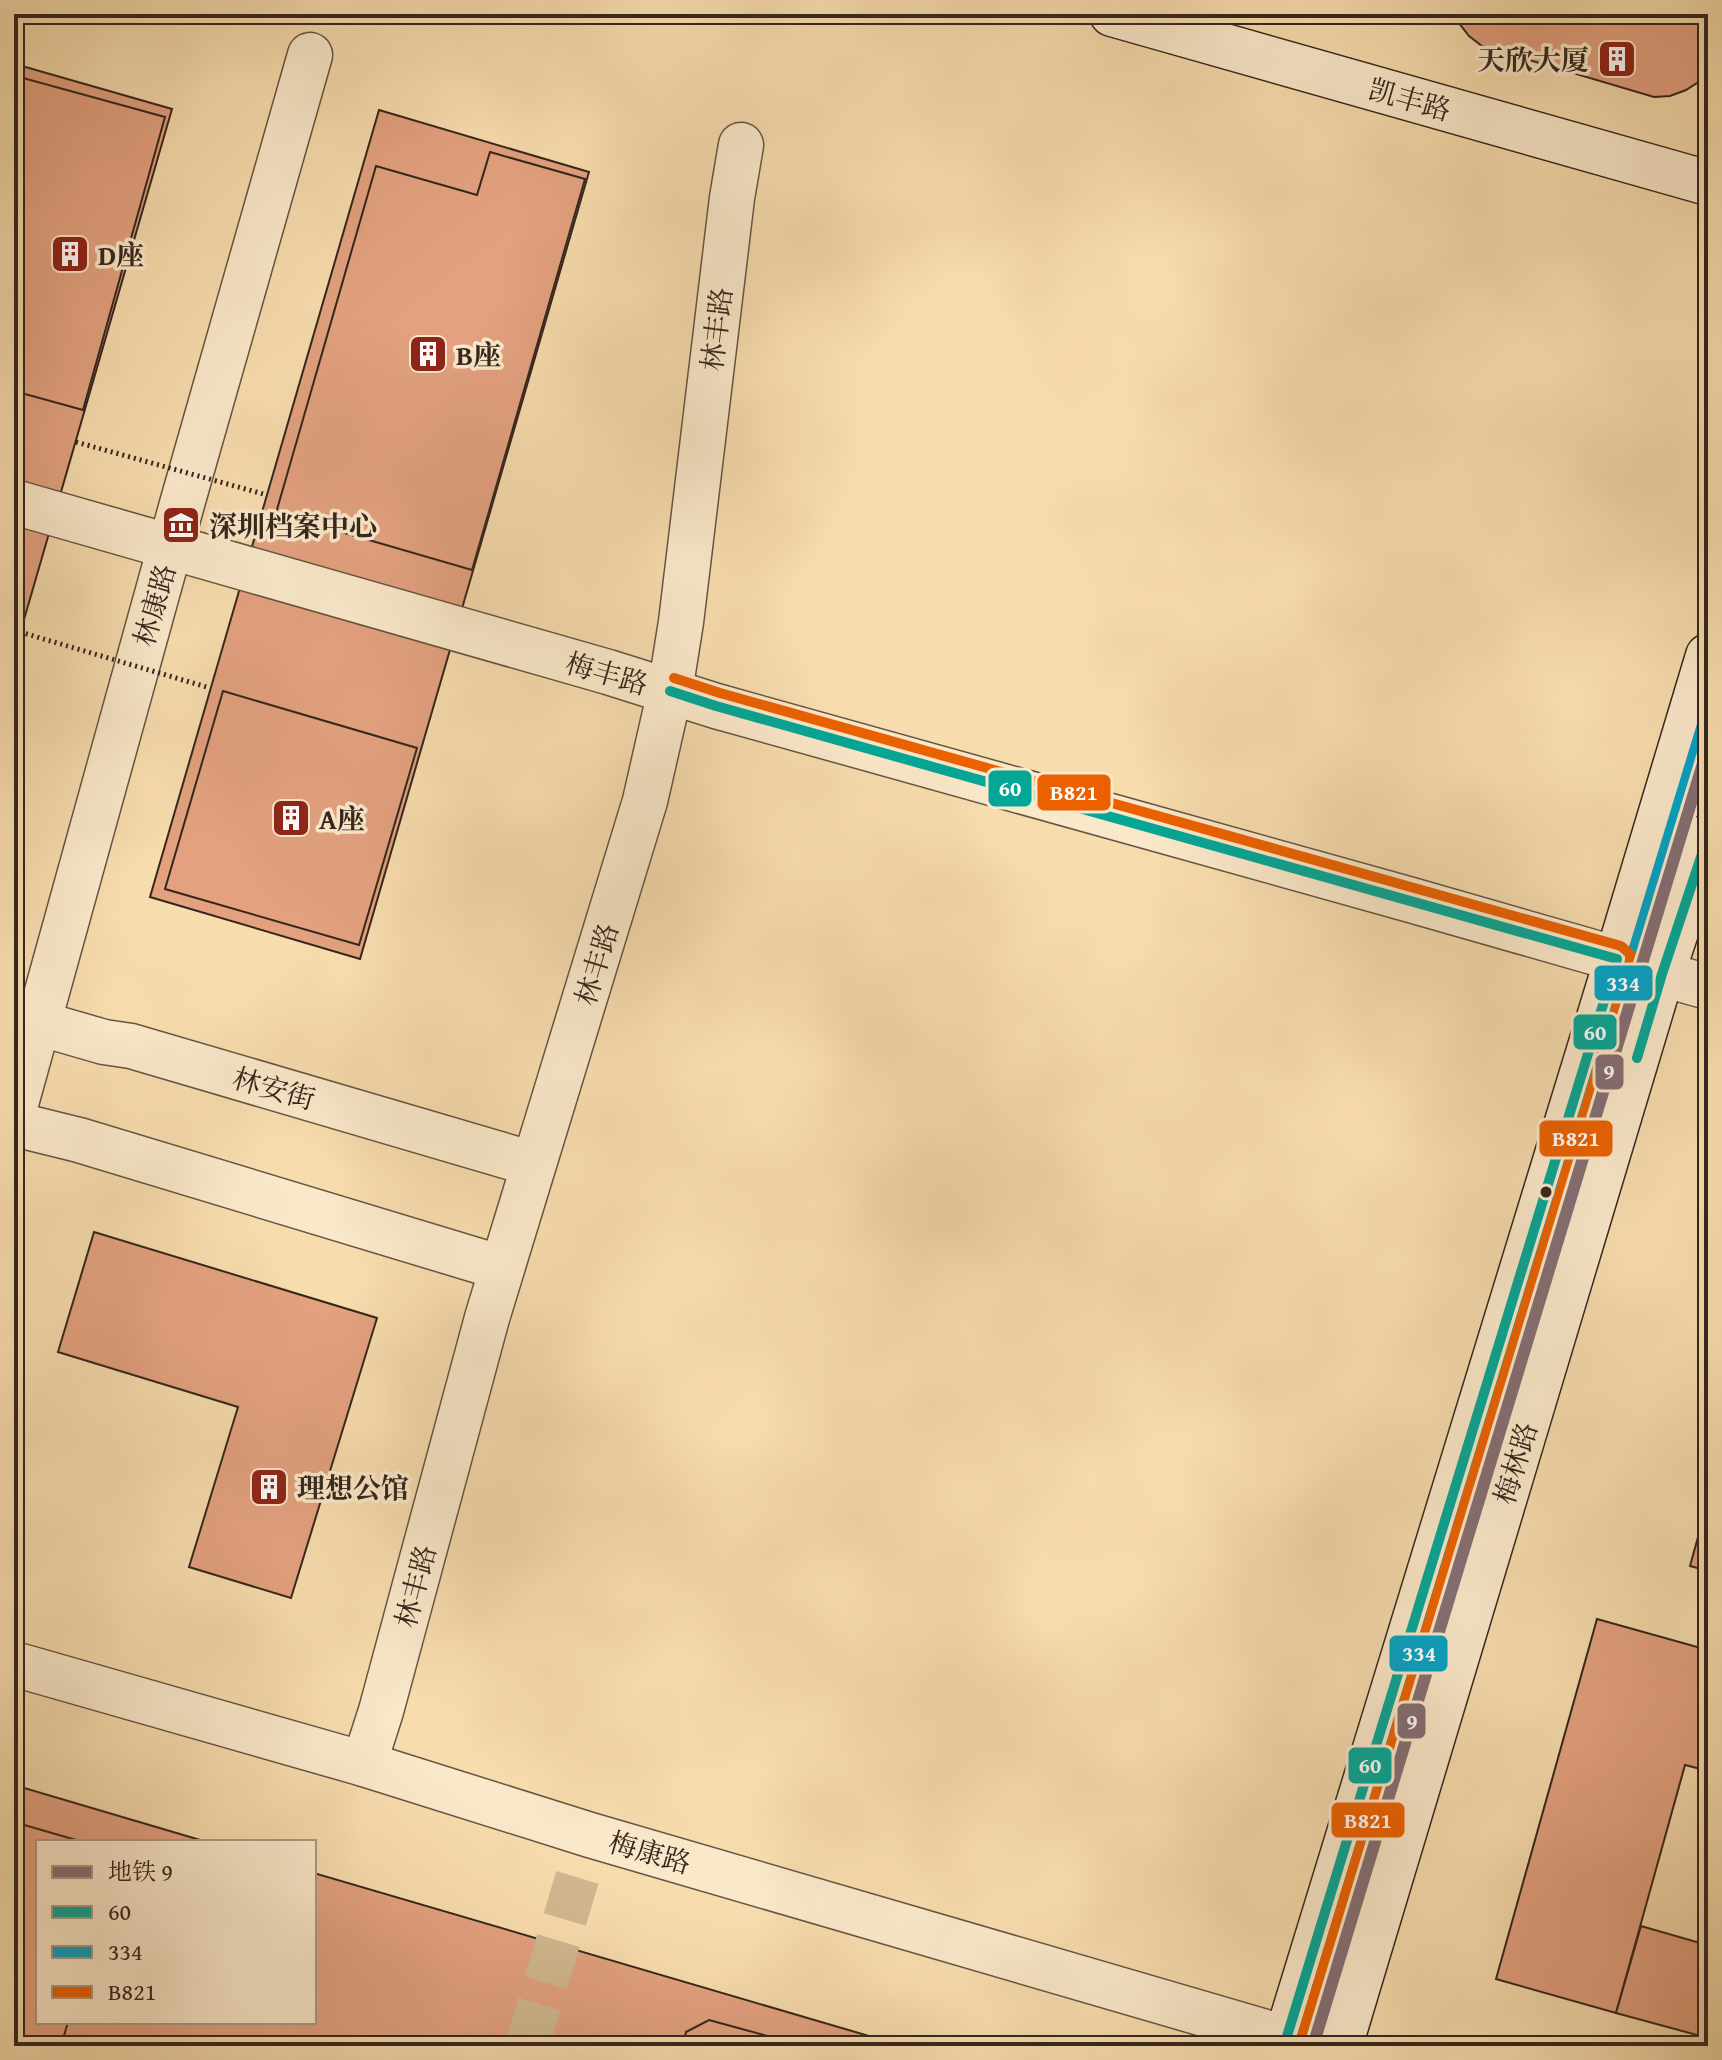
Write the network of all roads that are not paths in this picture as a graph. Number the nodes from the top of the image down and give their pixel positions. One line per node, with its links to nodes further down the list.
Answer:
1 (1112, 14): 4 (street, 凯丰路)
2 (310, 55): 6 (street, 林康路)
3 (741, 145): 8 (street, 林丰路)
4 (1708, 183)
5 (14, 502): 6 (street, 梅丰路)
6 (170, 548): 8 (street, 梅丰路); 13 (street, 林康路)
7 (1708, 656): 10 (street, 梅林路)
8 (670, 691): 10 (street, 梅丰路); 16 (street, 林丰路)
9 (1708, 836): 11 (street, 梅林路)
10 (1617, 959): 20 (street, 梅林路)
11 (1662, 974): 12 (street); 21 (street, 梅林路)
12 (1708, 987)
13 (26, 1019): 14 (street, 林康路); 16 (street, 林安街)
14 (14, 1111)
15 (14, 1124): 17 (street)
16 (533, 1164): 17 (street, 林丰路)
17 (502, 1268): 19 (street, 林丰路)
18 (14, 1664): 19 (street, 梅康路)
19 (364, 1764): 20 (street, 梅康路)
20 (1285, 2042)
21 (1350, 2044)

